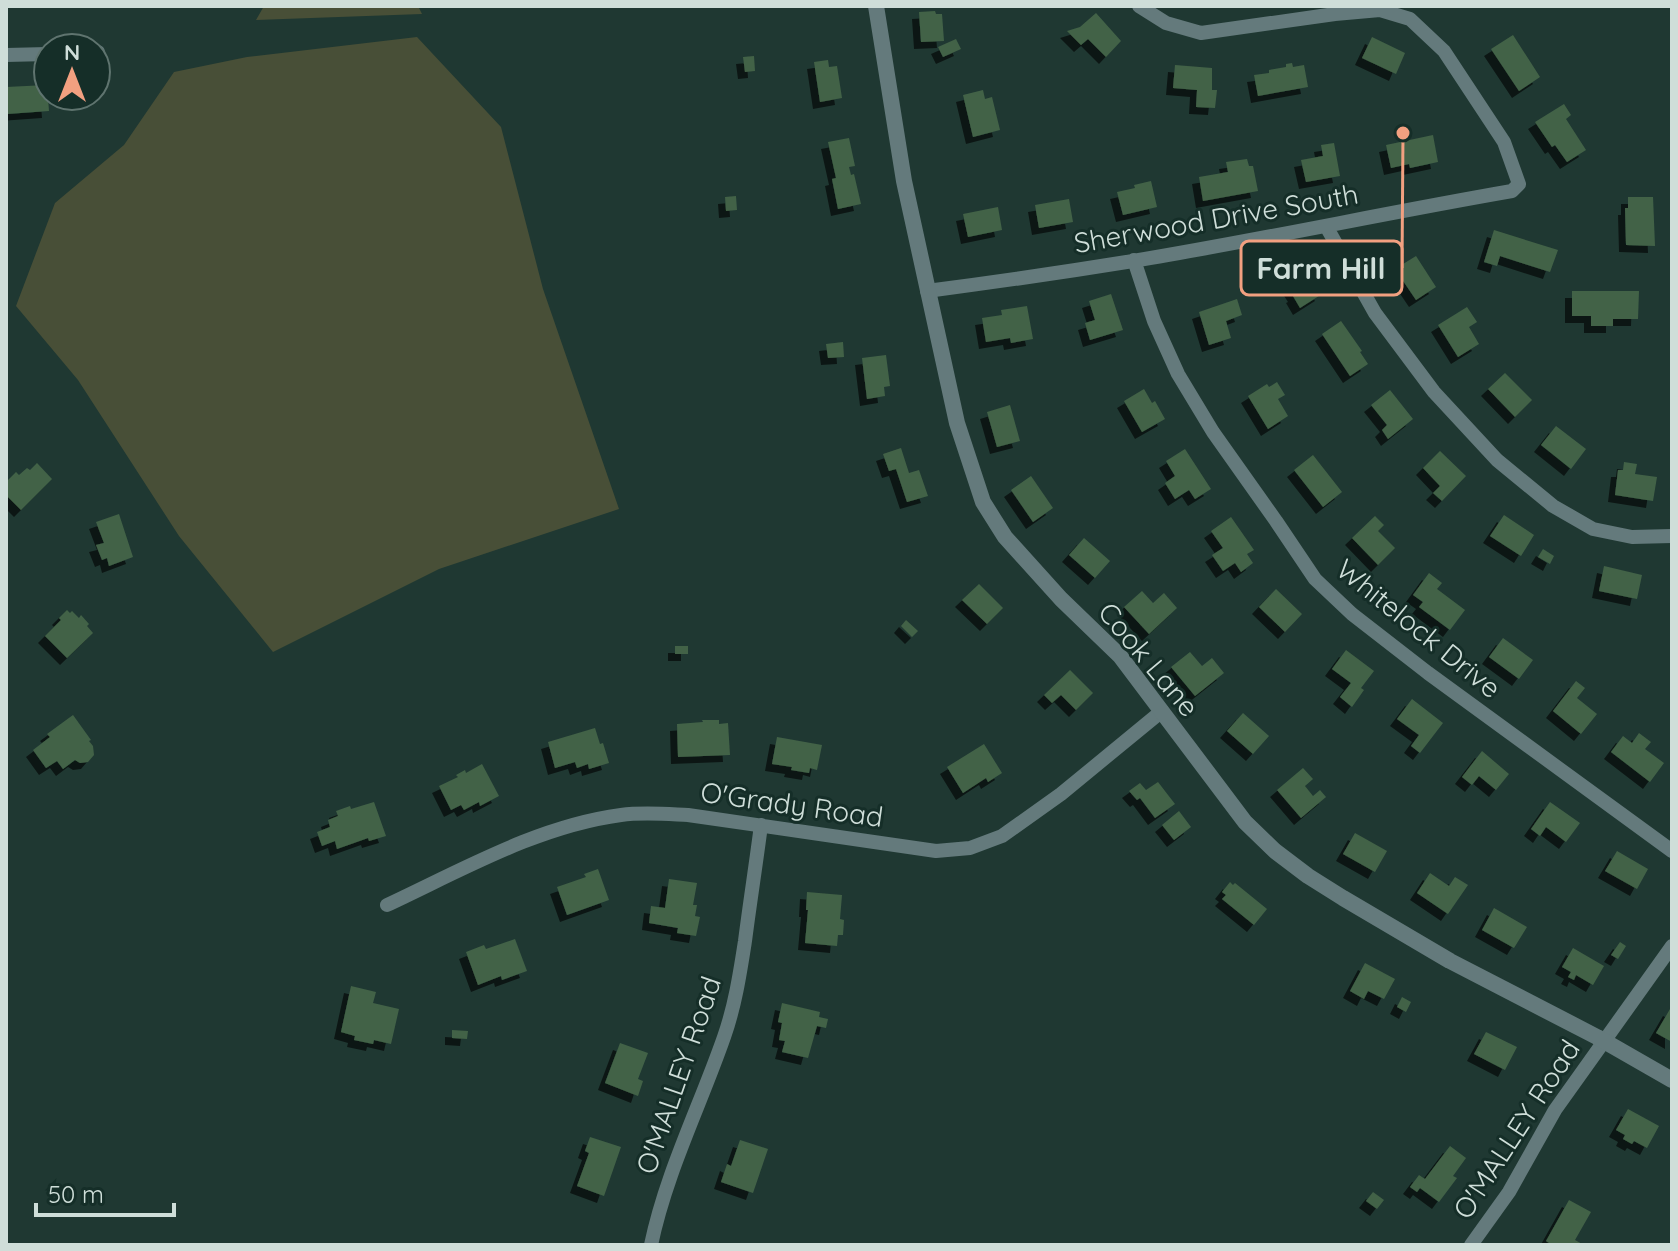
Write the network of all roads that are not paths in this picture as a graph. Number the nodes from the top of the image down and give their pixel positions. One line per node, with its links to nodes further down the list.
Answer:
1 (876, 6): 7 (street, Cook Lane)
2 (1139, 6): 5 (street, Sherwood Drive South)
3 (32, 54): 4 (street)
4 (6, 55)
5 (1326, 226): 6 (street, Sherwood Drive South); 8 (street)
6 (1134, 260): 7 (street, Sherwood Drive South); 11 (street, Whitelock Drive)
7 (927, 291): 9 (street, Cook Lane)
8 (1672, 536)
9 (1162, 711): 10 (street, O'Grady Road); 14 (street, Cook Lane)
10 (761, 825): 12 (street, O'Grady Road); 16 (street, O'MALLEY Road)
11 (1672, 851)
12 (387, 905)
13 (1672, 946): 14 (street, O'MALLEY Road)
14 (1604, 1041): 15 (street, Cook Lane); 17 (street, O'MALLEY Road)
15 (1672, 1080)
16 (651, 1245)
17 (1471, 1245)

